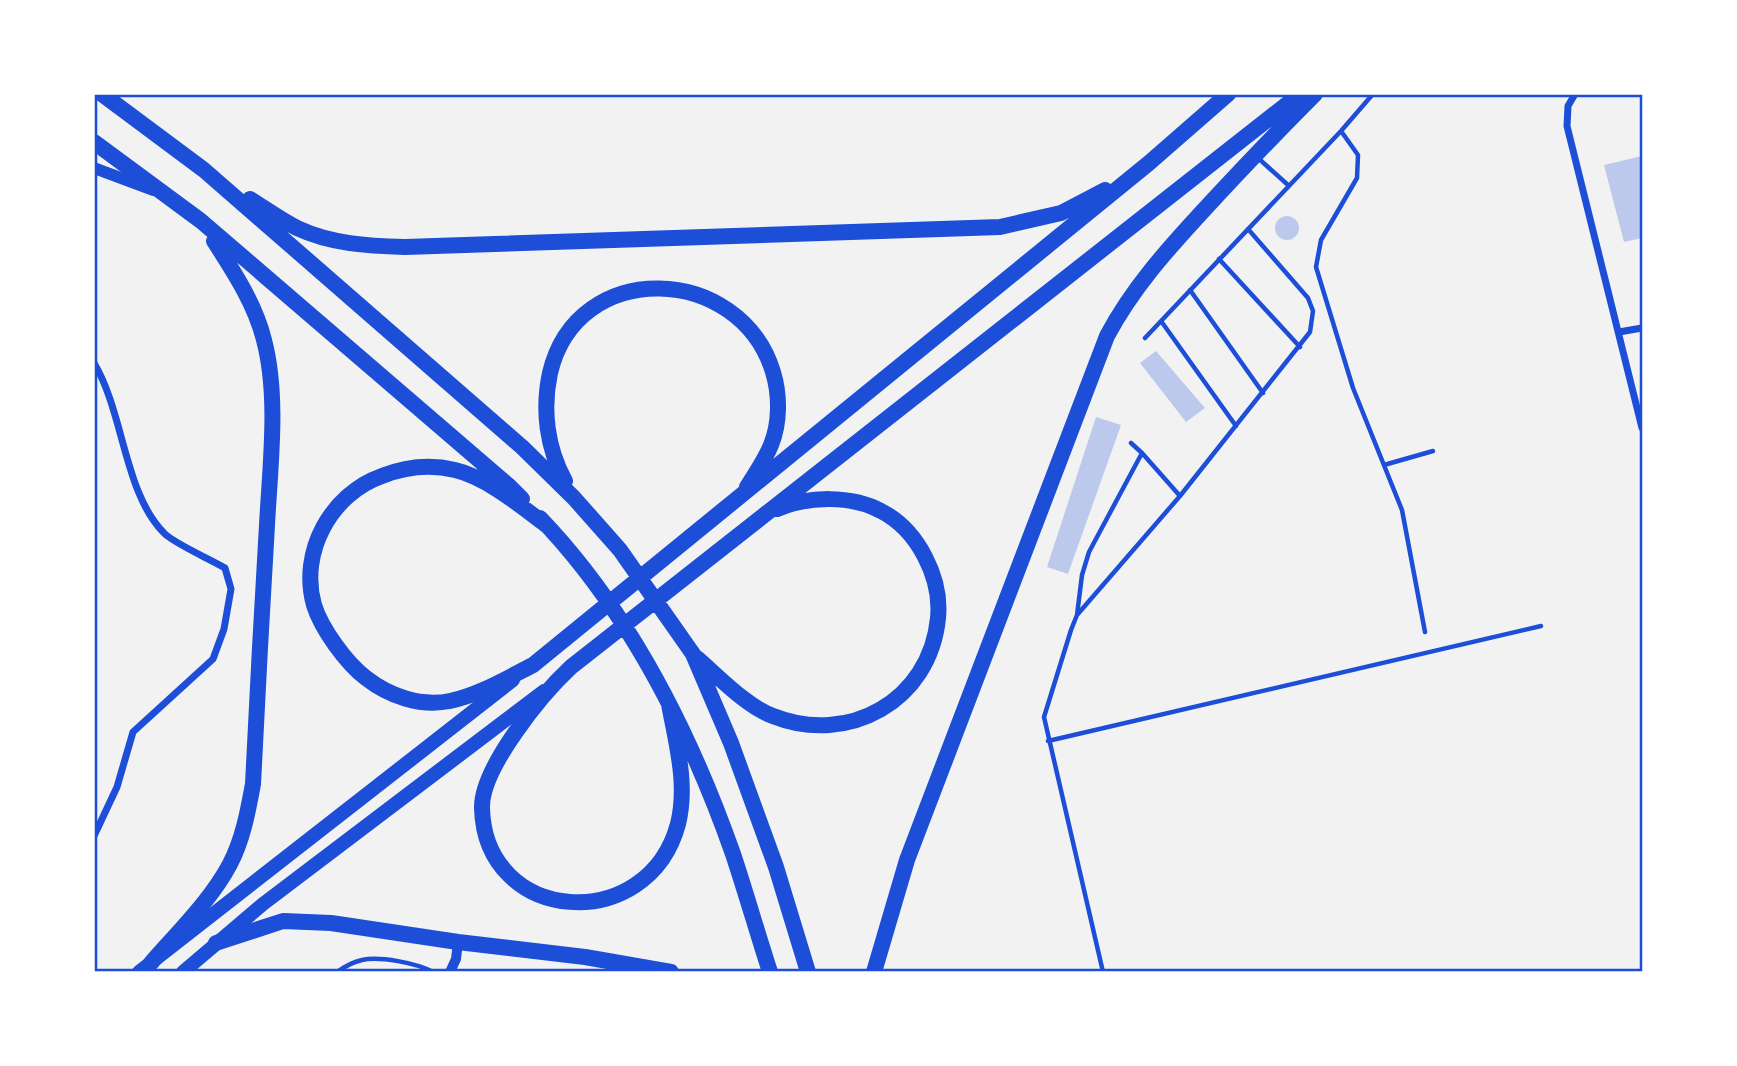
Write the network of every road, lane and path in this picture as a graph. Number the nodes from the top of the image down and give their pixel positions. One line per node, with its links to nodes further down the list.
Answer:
1 (102, 94): 12 (highway)
2 (1228, 94): 10 (highway)
3 (1300, 94): 35 (highway)
4 (1315, 94): 9 (highway)
5 (1373, 94): 7 (lane)
6 (1575, 94): 21 (street)
7 (1341, 131): 13 (lane); 31 (lane)
8 (94, 142): 14 (highway)
9 (1254, 155): 13 (lane); 56 (highway)
10 (1149, 163): 12 (highway); 34 (highway)
11 (94, 168): 14 (main road)
12 (204, 170): 33 (highway)
13 (1288, 186): 16 (lane)
14 (172, 198): 15 (highway)
15 (201, 222): 36 (highway); 48 (highway)
16 (1248, 229): 17 (lane); 23 (lane)
17 (1219, 259): 18 (lane); 23 (lane)
18 (1190, 290): 19 (lane); 25 (lane)
19 (1161, 321): 22 (lane); 27 (lane)
20 (1643, 328): 21 (street)
21 (1619, 332): 26 (street)
22 (1145, 338)
23 (1300, 347): 25 (lane)
24 (94, 363): 45 (street)
25 (1263, 393): 27 (lane)
26 (1642, 423)
27 (1236, 426): 32 (lane)
28 (1131, 443): 30 (lane)
29 (1433, 451): 31 (lane)
30 (1142, 453): 32 (lane); 37 (lane)
31 (1384, 465): 39 (lane)
32 (1180, 496): 37 (lane)
33 (574, 498): 34 (highway); 40 (highway)
34 (740, 498): 41 (highway)
35 (757, 520): 40 (highway); 42 (highway)
36 (546, 524): 41 (highway); 43 (highway)
37 (1077, 615): 44 (lane)
38 (1541, 626): 44 (lane)
39 (1425, 632)
40 (693, 654): 55 (highway)
41 (533, 664): 48 (main road)
42 (553, 683): 43 (highway); 47 (main road)
43 (669, 704): 54 (highway)
44 (1048, 741): 57 (lane)
45 (94, 836)
46 (458, 942): 47 (highway); 52 (street); 53 (highway)
47 (216, 943): 49 (main road)
48 (145, 967)
49 (183, 971)
50 (337, 971): 51 (lane)
51 (433, 971)
52 (450, 971)
53 (671, 971)
54 (770, 971)
55 (808, 971)
56 (874, 971)
57 (1103, 971)

